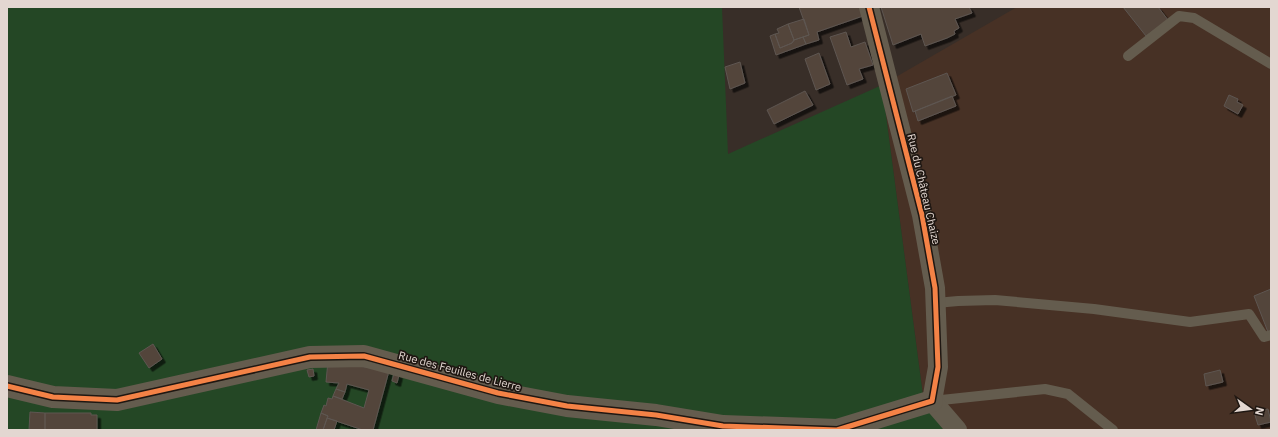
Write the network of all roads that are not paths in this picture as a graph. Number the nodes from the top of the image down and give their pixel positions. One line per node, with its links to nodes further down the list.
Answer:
1 (869, 7): 4 (street, Rue du Château Chaize)
2 (1128, 56): 3 (lane)
3 (1271, 64)
4 (936, 303): 5 (lane); 7 (street, Rue du Château Chaize)
5 (1271, 335)
6 (7, 386): 7 (street, Rue des Feuilles de Lierre)
7 (932, 402): 8 (street); 9 (lane)
8 (957, 430)
9 (1113, 430)

